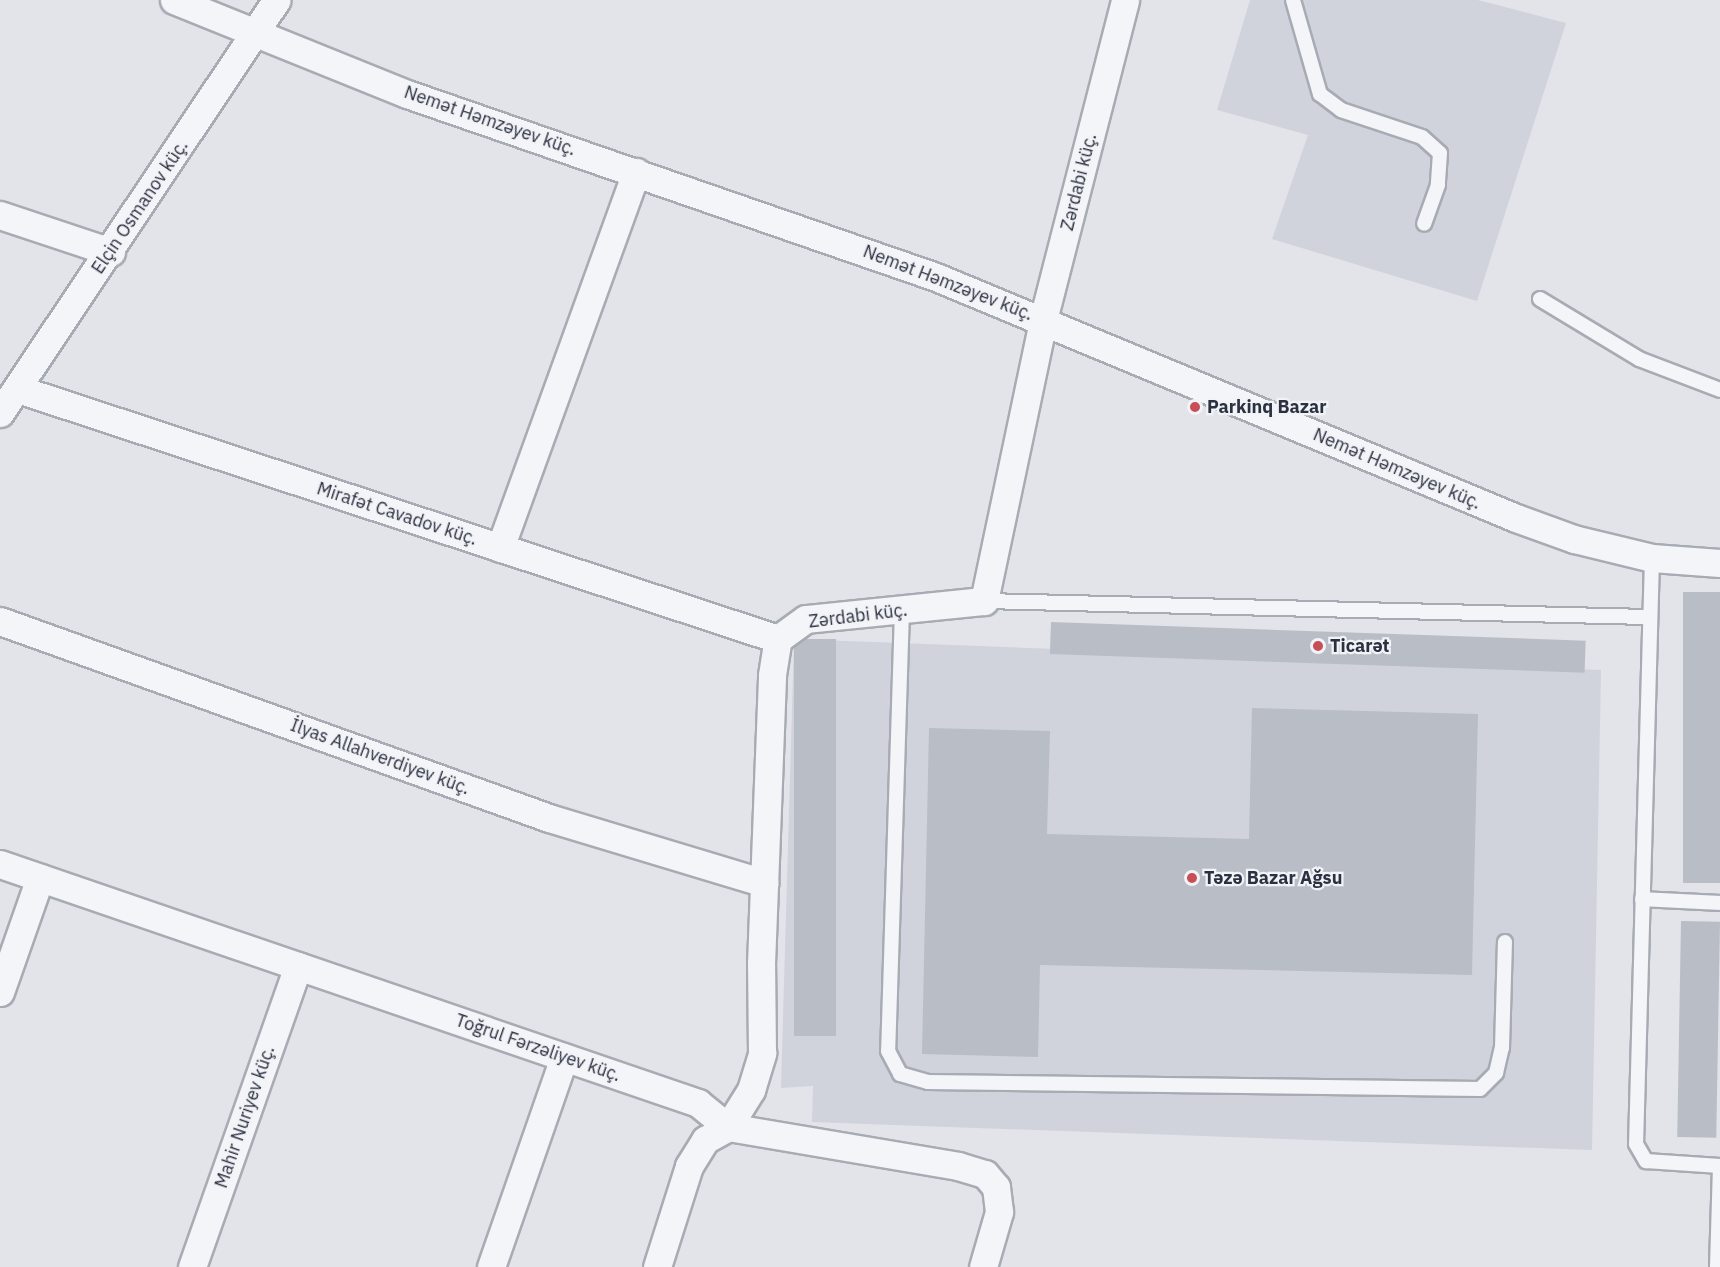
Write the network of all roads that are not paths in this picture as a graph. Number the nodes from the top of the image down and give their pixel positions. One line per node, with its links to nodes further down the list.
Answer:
1 (174, 0): 5 (street, Nemət Həmzəyev küç.)
2 (277, 0): 5 (street, Elçin Osmanov küç.)
3 (1125, 0): 11 (street, Zərdabi küç.)
4 (1293, 0): 8 (lane)
5 (255, 33): 6 (street, Nemət Həmzəyev küç.); 9 (street, Elçin Osmanov küç.)
6 (636, 172): 11 (street, Nemət Həmzəyev küç.); 15 (street)
7 (0, 215): 9 (street)
8 (1424, 224)
9 (111, 252): 12 (street, Elçin Osmanov küç.)
10 (1540, 299): 13 (lane)
11 (1043, 320): 16 (street, Nemət Həmzəyev küç.); 18 (street, Zərdabi küç.)
12 (18, 389): 14 (street, Elçin Osmanov küç.); 15 (street, Mirafət Cavadov küç.)
13 (1720, 390)
14 (0, 413)
15 (500, 548): 22 (street, Mirafət Cavadov küç.)
16 (1652, 558): 17 (street, Nemət Həmzəyev küç.); 20 (lane)
17 (1720, 563)
18 (984, 601): 19 (street, Zərdabi küç.); 20 (lane)
19 (902, 610): 22 (street, Zərdabi küç.); 28 (lane)
20 (1648, 617): 26 (lane)
21 (0, 621): 25 (street, İlyas Allahverdiyev küç.)
22 (778, 639): 25 (street)
23 (0, 864): 24 (street, Toğrul Fərzəliyev küç.)
24 (40, 878): 29 (street, Toğrul Fərzəliyev küç.); 30 (street)
25 (764, 883): 32 (street)
26 (1642, 899): 27 (lane); 33 (lane)
27 (1720, 903)
28 (1505, 942)
29 (298, 966): 31 (street, Toğrul Fərzəliyev küç.); 34 (street, Mahir Nuriyev küç.)
30 (0, 992)
31 (564, 1057): 32 (street, Toğrul Fərzəliyev küç.); 35 (street)
32 (728, 1127): 36 (street); 37 (street, Toğrul Fərzəliyev küç.)
33 (1720, 1166): 38 (lane)
34 (192, 1267)
35 (491, 1267)
36 (657, 1267)
37 (983, 1267)
38 (1717, 1267)

